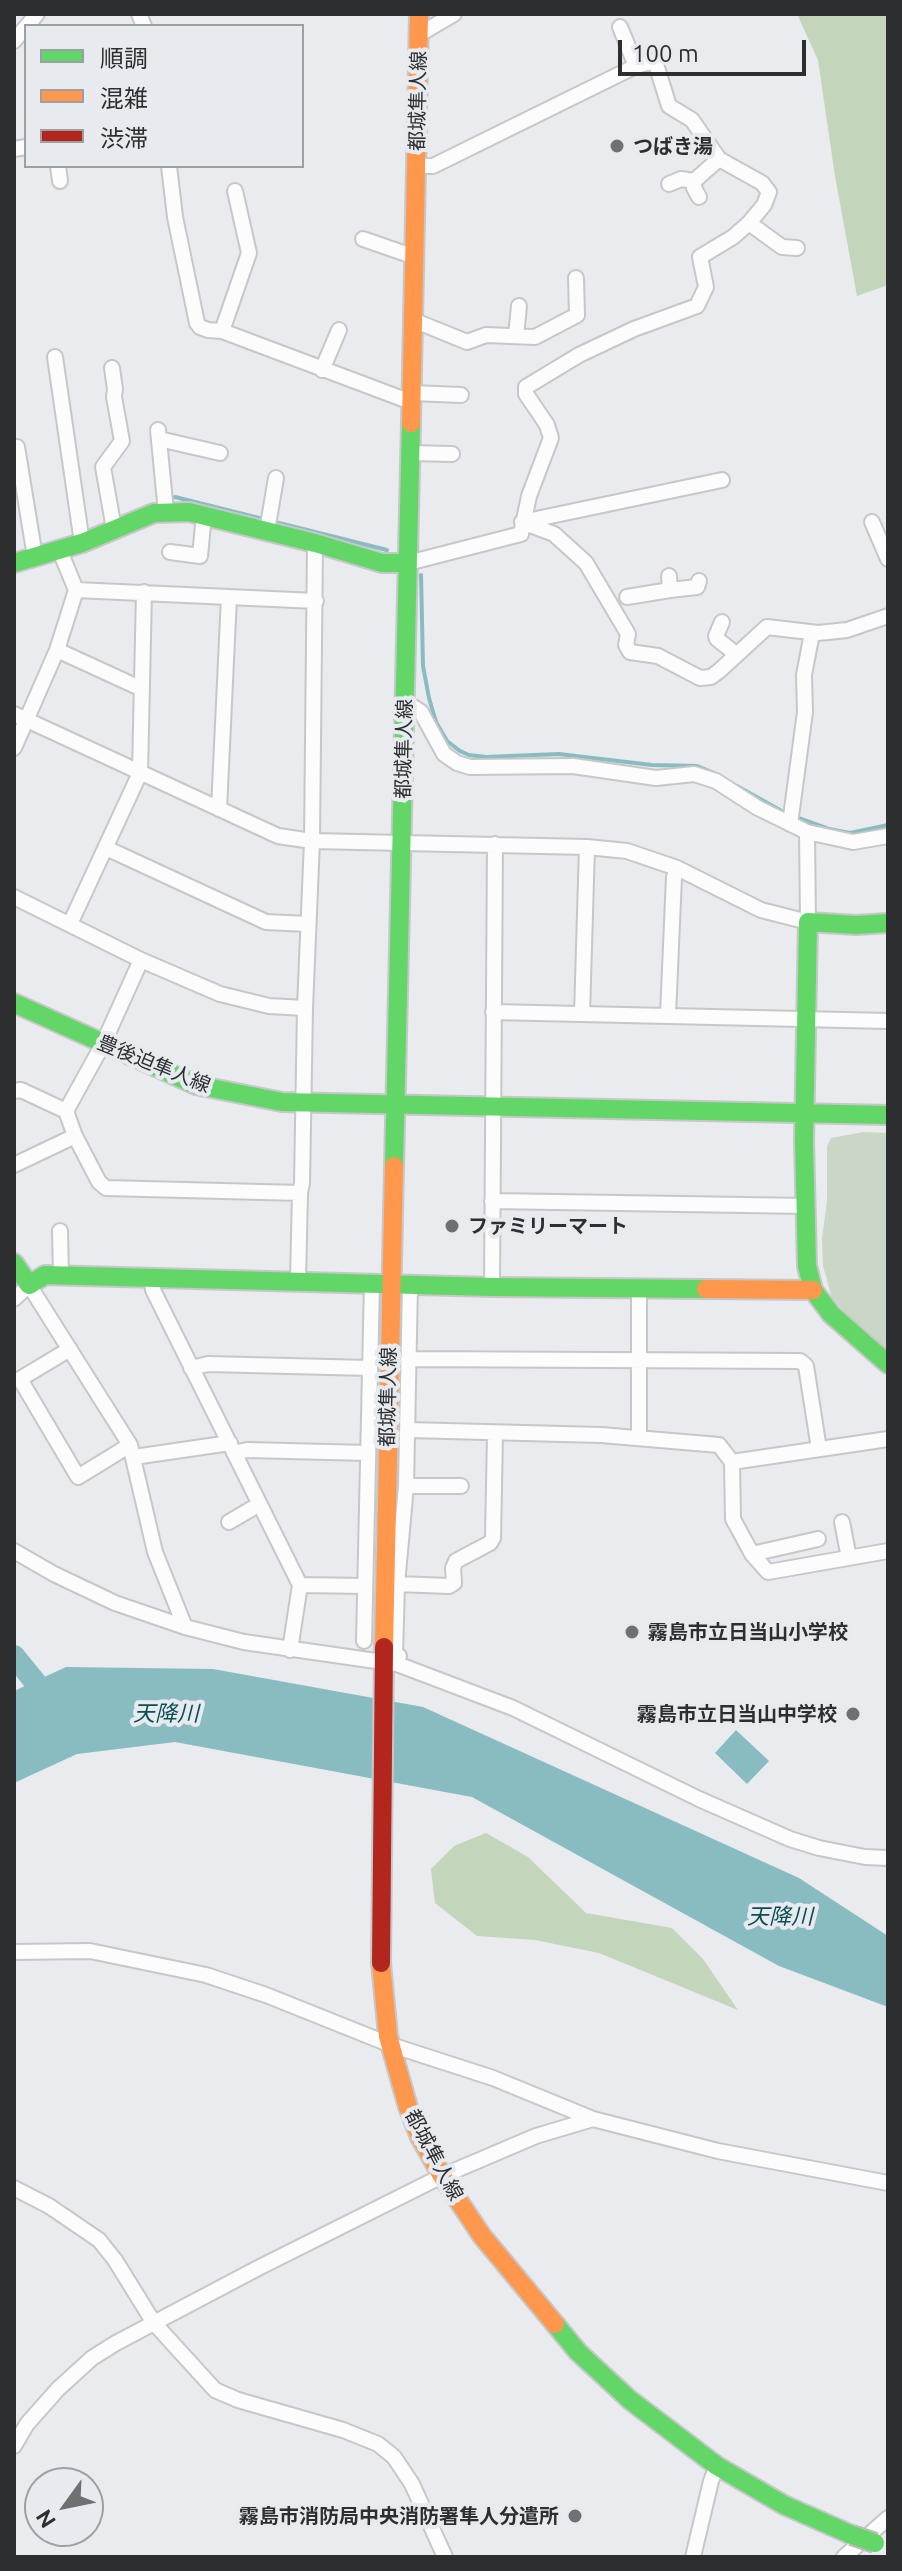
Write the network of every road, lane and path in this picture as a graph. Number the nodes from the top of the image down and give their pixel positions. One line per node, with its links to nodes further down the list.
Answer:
1 (419, 14): 4 (main road, 都城隼人線)
2 (454, 14): 4 (street)
3 (620, 27): 5 (street)
4 (420, 34): 7 (main road, 都城隼人線)
5 (636, 66): 6 (street); 7 (street)
6 (719, 159): 9 (street); 13 (street)
7 (417, 166): 16 (main road, 都城隼人線)
8 (169, 168): 21 (street)
9 (694, 181): 10 (street); 12 (street)
10 (669, 184)
11 (235, 191): 21 (street)
12 (699, 197)
13 (749, 223): 15 (street); 37 (street)
14 (363, 239): 16 (street)
15 (797, 248)
16 (415, 257): 19 (main road, 都城隼人線)
17 (576, 278): 22 (street)
18 (519, 306): 22 (street)
19 (413, 320): 22 (street); 27 (main road, 都城隼人線)
20 (339, 330): 25 (street)
21 (222, 331): 25 (street)
22 (516, 336)
23 (55, 357): 41 (street)
24 (112, 368): 39 (street)
25 (322, 370): 27 (street)
26 (461, 395): 27 (street)
27 (412, 398): 30 (main road, 都城隼人線)
28 (17, 447): 34 (street)
29 (220, 453): 35 (street)
30 (410, 453): 31 (street); 48 (main road, 都城隼人線)
31 (452, 454)
32 (276, 478): 40 (street)
33 (722, 480): 37 (street)
34 (19, 490): 43 (street)
35 (166, 511): 36 (main road); 39 (main road)
36 (204, 515): 40 (main road); 45 (street)
37 (522, 522): 48 (street); 57 (street)
38 (872, 522): 46 (street)
39 (113, 524): 41 (main road)
40 (267, 530): 42 (main road)
41 (81, 537): 44 (main road)
42 (315, 543): 48 (main road); 53 (street)
43 (34, 551): 44 (main road); 47 (main road)
44 (60, 551): 50 (street)
45 (170, 552)
46 (888, 559)
47 (14, 563)
48 (408, 563): 61 (main road, 都城隼人線)
49 (699, 581): 57 (street)
50 (76, 590): 51 (street); 58 (street)
51 (144, 592): 52 (street); 60 (street)
52 (229, 597): 53 (street); 65 (street)
53 (316, 601): 69 (street)
54 (888, 616): 56 (street)
55 (722, 622): 59 (street)
56 (812, 633): 59 (street); 66 (street)
57 (628, 634): 59 (street)
58 (57, 650): 60 (street); 62 (street)
59 (736, 654)
60 (142, 689): 64 (street)
61 (405, 702): 66 (street); 70 (main road, 都城隼人線)
62 (21, 717): 63 (street); 64 (street)
63 (14, 748)
64 (140, 773): 65 (street); 73 (street)
65 (219, 809): 69 (street)
66 (791, 818): 67 (street)
67 (807, 832): 68 (street); 76 (street)
68 (888, 836)
69 (312, 841): 70 (street); 79 (street)
70 (402, 842): 71 (street); 91 (main road, 都城隼人線)
71 (495, 844): 72 (street); 83 (street)
72 (587, 847): 74 (street); 84 (street)
73 (106, 848): 78 (street); 79 (street)
74 (677, 868): 76 (street); 85 (street)
75 (14, 897): 78 (street)
76 (808, 922): 77 (main road); 86 (main road)
77 (888, 923)
78 (70, 924): 80 (street)
79 (307, 924): 82 (street)
80 (141, 960): 82 (street); 88 (street)
81 (14, 1003): 88 (main road, 豊後迫隼人線)
82 (305, 1008): 90 (street)
83 (493, 1012): 84 (street); 92 (street)
84 (582, 1014): 85 (street)
85 (668, 1015): 86 (street)
86 (807, 1020): 87 (street); 94 (main road)
87 (888, 1021)
88 (103, 1044): 90 (main road, 豊後迫隼人線); 93 (street)
89 (14, 1091): 93 (street)
90 (303, 1103): 91 (main road, 豊後迫隼人線); 98 (street)
91 (397, 1104): 92 (main road, 豊後迫隼人線); 106 (main road, 都城隼人線)
92 (492, 1108): 94 (main road, 豊後迫隼人線); 99 (street)
93 (66, 1111): 96 (street)
94 (806, 1114): 95 (main road, 豊後迫隼人線); 100 (main road)
95 (888, 1115)
96 (75, 1136): 97 (street); 98 (street)
97 (14, 1165)
98 (300, 1193): 105 (street)
99 (492, 1201): 100 (street); 109 (street)
100 (807, 1206): 111 (main road)
101 (60, 1231): 103 (street)
102 (14, 1263): 108 (main road)
103 (61, 1276): 104 (main road); 108 (main road)
104 (152, 1278): 105 (main road); 117 (street)
105 (298, 1280): 106 (main road)
106 (381, 1283): 107 (main road); 118 (street); 144 (main road, 都城隼人線)
107 (410, 1284): 109 (main road); 114 (street)
108 (29, 1285): 112 (street); 113 (street)
109 (492, 1287): 110 (main road)
110 (639, 1289): 111 (main road); 115 (street)
111 (813, 1290): 116 (main road)
112 (14, 1299)
113 (70, 1349): 125 (street); 125 (street)
114 (408, 1359): 115 (street); 119 (street)
115 (639, 1360): 121 (street); 124 (street)
116 (888, 1364)
117 (191, 1368): 118 (street); 123 (street)
118 (370, 1368): 126 (street)
119 (408, 1430): 120 (street); 128 (street)
120 (495, 1433): 121 (street); 138 (street)
121 (639, 1437): 127 (street)
122 (888, 1439): 124 (street)
123 (232, 1448): 125 (street); 126 (street); 130 (street)
124 (819, 1449): 127 (street)
125 (132, 1451): 141 (street)
126 (368, 1453): 140 (street)
127 (732, 1462): 136 (street)
128 (406, 1486): 129 (street); 138 (street)
129 (461, 1486)
130 (258, 1505): 131 (street); 139 (street)
131 (229, 1522)
132 (842, 1522): 137 (street)
133 (818, 1539): 136 (street)
134 (14, 1551): 141 (street)
135 (888, 1551): 137 (street)
136 (752, 1554): 137 (street)
137 (849, 1558)
138 (397, 1584): 145 (street)
139 (300, 1585): 140 (street); 143 (street)
140 (365, 1586): 142 (street)
141 (185, 1627): 143 (street)
142 (364, 1641)
143 (290, 1650): 144 (street)
144 (384, 1666): 145 (street); 148 (main road, 都城隼人線)
145 (455, 1686): 146 (street)
146 (888, 1858)
147 (14, 1952): 148 (street)
148 (389, 2040): 149 (street); 150 (main road, 都城隼人線)
149 (593, 2119): 150 (street); 151 (street)
150 (442, 2176): 153 (street); 155 (main road, 都城隼人線)
151 (888, 2183)
152 (14, 2188): 153 (street)
153 (154, 2323): 154 (street); 158 (street)
154 (14, 2446)
155 (717, 2466): 157 (main road, 都城隼人線, bridge); 159 (street)
156 (888, 2518): 160 (street)
157 (882, 2546)
158 (445, 2557)
159 (693, 2557)
160 (844, 2557)

